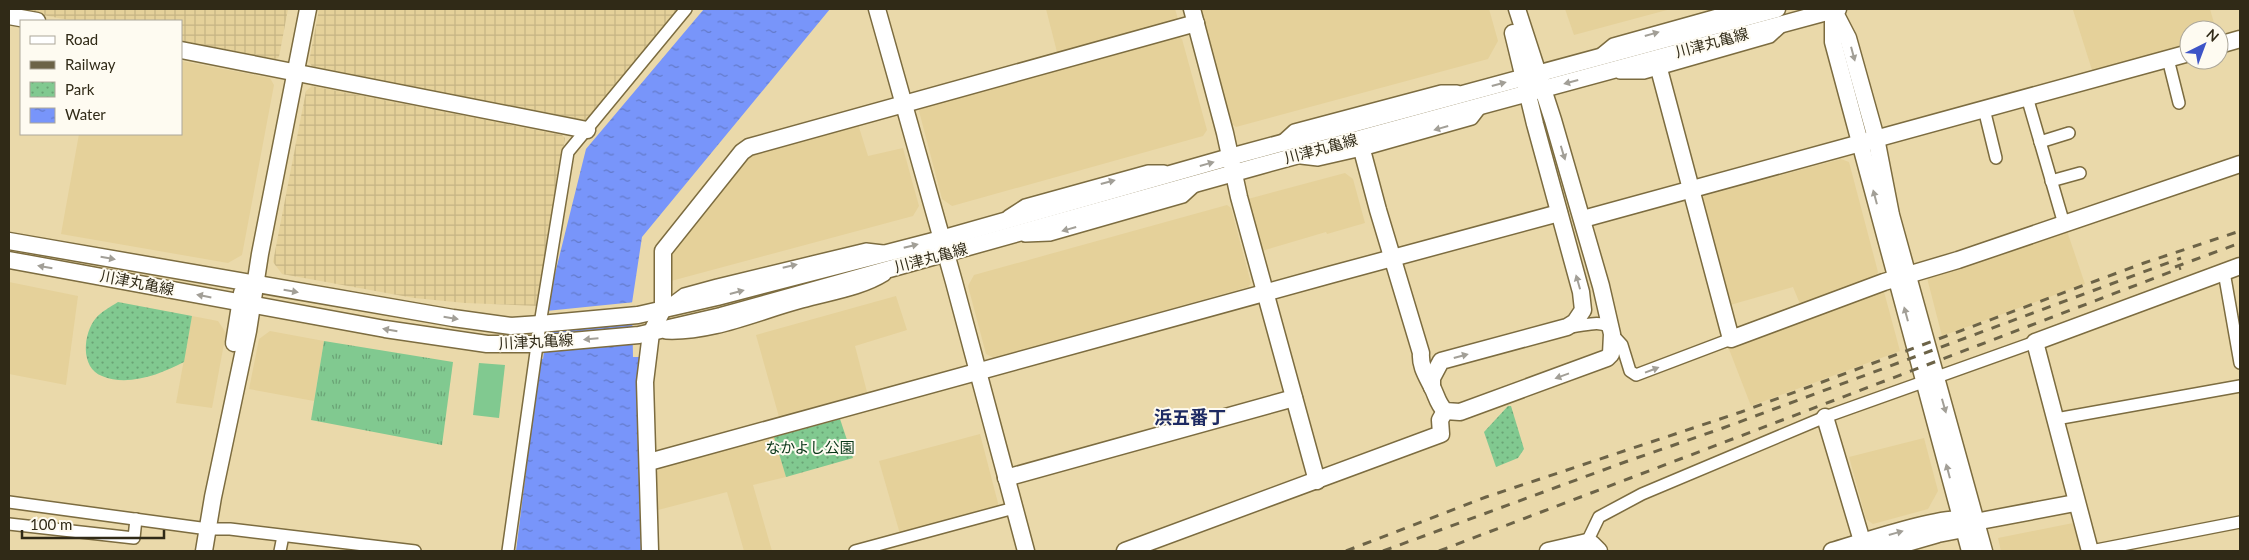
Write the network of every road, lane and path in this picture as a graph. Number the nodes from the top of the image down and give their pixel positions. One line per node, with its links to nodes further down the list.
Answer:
1 (298, 9): 17 (street)
2 (308, 9): 17 (street)
3 (686, 9): 26 (street)
4 (877, 9): 23 (street)
5 (1506, 9): 19 (street)
6 (1517, 9): 19 (street)
7 (1835, 9): 12 (street, 川津丸亀線); 28 (street, one-way to 28); 30 (street)
8 (1773, 10): 19 (street, 川津丸亀線, one-way to 8)
9 (9, 16): 11 (street)
10 (1194, 16): 23 (street); 35 (street)
11 (31, 20)
12 (1785, 23): 16 (street); 18 (street, 川津丸亀線)
13 (182, 50): 17 (street)
14 (2179, 56): 15 (street)
15 (2168, 59): 21 (street); 22 (street)
16 (1659, 69): 18 (street); 38 (street)
17 (291, 71): 26 (street); 50 (street)
18 (1607, 72): 19 (street, 川津丸亀線, one-way to 19)
19 (1535, 80): 20 (street); 35 (street, 川津丸亀線, one-way to 19); 40 (street, one-way to 40)
20 (1527, 94): 24 (street, 川津丸亀線); 39 (street)
21 (2027, 97): 25 (street); 29 (street)
22 (2180, 103)
23 (905, 105): 44 (street); 53 (street)
24 (1482, 106): 31 (street, one-way to 31); 32 (street, 川津丸亀線)
25 (1984, 109): 28 (street); 33 (street)
26 (587, 130): 54 (street)
27 (2069, 133): 29 (street)
28 (1876, 138): 30 (street); 49 (street)
29 (2040, 142): 37 (street)
30 (1860, 143): 38 (street); 49 (street, one-way to 30)
31 (1362, 150): 32 (street); 45 (street)
32 (1291, 158): 35 (street, 川津丸亀線)
33 (1996, 158)
34 (2240, 164): 41 (street)
35 (1232, 166): 42 (street, 川津丸亀線, one-way to 35); 42 (street, 川津丸亀線, one-way to 42); 51 (street)
36 (2080, 173): 37 (street)
37 (2051, 181): 41 (street)
38 (1690, 190): 40 (street); 58 (street)
39 (1559, 213): 45 (street); 55 (street, one-way to 39)
40 (1583, 220): 56 (street)
41 (2064, 224): 49 (street)
42 (1001, 230): 44 (street, 川津丸亀線)
43 (9, 241): 50 (street, 川津丸亀線, one-way to 50)
44 (944, 246): 53 (street, 川津丸亀線, one-way to 44); 57 (street, 川津丸亀線); 64 (street)
45 (1392, 258): 51 (street); 61 (street)
46 (9, 260): 52 (street, 川津丸亀線, one-way to 46)
47 (2240, 266): 48 (street)
48 (2224, 272): 59 (street); 63 (street)
49 (1903, 276): 58 (street); 65 (street)
50 (250, 283): 52 (street); 54 (street, 川津丸亀線, one-way to 54)
51 (1265, 292): 64 (street); 68 (street)
52 (246, 304): 60 (street, 川津丸亀線, one-way to 52); 84 (street)
53 (663, 310): 54 (street, 川津丸亀線); 57 (street)
54 (542, 324): 60 (street)
55 (1567, 327): 56 (street); 62 (street, one-way to 55)
56 (1611, 330): 58 (street, one-way to 58); 69 (street, one-way to 69)
57 (645, 334): 60 (street, 川津丸亀線, one-way to 60); 72 (street)
58 (1731, 339)
59 (2035, 342): 65 (street); 71 (street)
60 (540, 343): 92 (street)
61 (1421, 352): 62 (street); 67 (street)
62 (1441, 361): 67 (street)
63 (2240, 363)
64 (977, 373): 72 (street); 73 (street)
65 (1930, 379): 70 (street); 81 (street)
66 (2240, 386): 71 (street)
67 (1432, 387): 69 (street)
68 (1294, 398): 73 (street); 74 (street)
69 (1445, 411): 74 (street)
70 (1825, 417): 86 (street); 87 (street)
71 (2056, 419): 76 (street)
72 (648, 462): 93 (street)
73 (1006, 478): 78 (street)
74 (1317, 481): 96 (street)
75 (9, 502): 77 (street)
76 (2075, 503): 81 (street); 102 (street)
77 (47, 507): 79 (street); 83 (street)
78 (1014, 508): 94 (street); 95 (street)
79 (136, 519): 83 (street); 84 (street)
80 (2240, 522): 102 (street)
81 (1967, 523): 87 (street, one-way to 81); 99 (street); 100 (street); 101 (street)
82 (9, 524): 83 (street)
83 (44, 528)
84 (204, 528): 85 (street); 88 (street); 89 (street)
85 (282, 536): 90 (street); 91 (street)
86 (1593, 546): 97 (street)
87 (1864, 547): 98 (street)
88 (195, 551)
89 (204, 551)
90 (280, 551)
91 (414, 551)
92 (508, 551)
93 (650, 551)
94 (854, 551)
95 (1026, 551)
96 (1125, 551)
97 (1548, 551)
98 (1832, 551)
99 (1879, 551)
100 (1970, 551)
101 (1984, 551)
102 (2090, 551)

